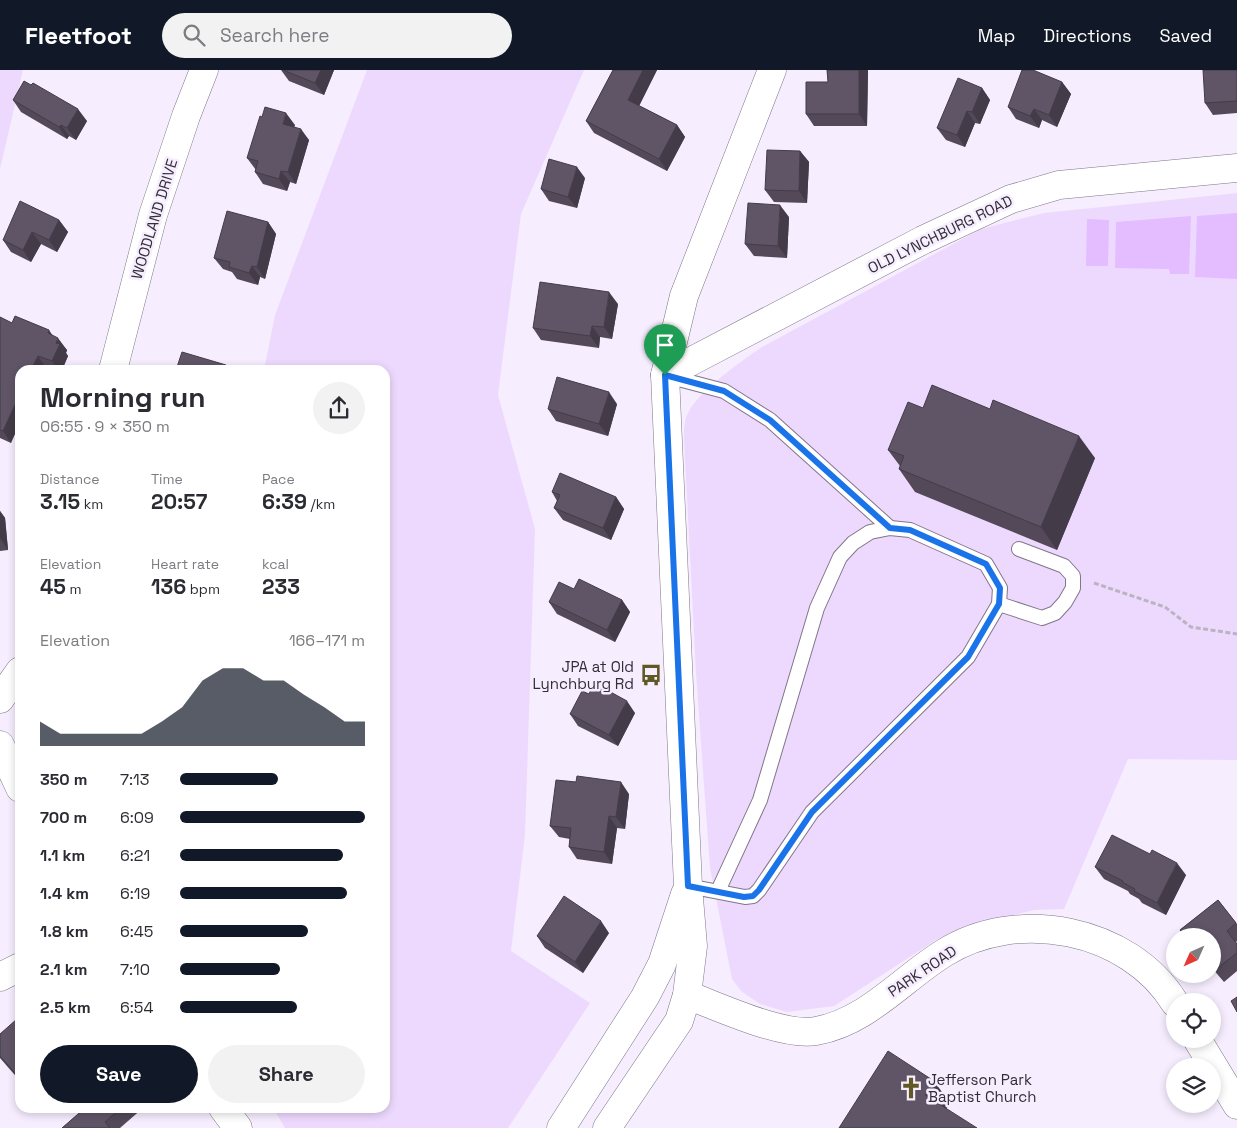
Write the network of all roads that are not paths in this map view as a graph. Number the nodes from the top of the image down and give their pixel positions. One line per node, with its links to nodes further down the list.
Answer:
1 (204, 70): 4 (street, WOODLAND DRIVE)
2 (772, 70): 5 (street)
3 (1237, 168): 5 (street, OLD LYNCHBURG ROAD)
4 (115, 365)
5 (665, 375): 6 (lane); 13 (street)
6 (890, 528): 8 (lane); 14 (lane)
7 (1018, 549): 8 (lane)
8 (999, 604): 14 (lane)
9 (15, 678): 10 (street)
10 (0, 699)
11 (0, 745): 12 (street)
12 (15, 777)
13 (688, 886): 14 (lane); 18 (street); 23 (street)
14 (718, 891)
15 (15, 970): 16 (street)
16 (0, 977)
17 (1166, 993): 18 (street, PARK ROAD)
18 (686, 995): 24 (street)
19 (1202, 1048): 20 (street)
20 (1237, 1105)
21 (227, 1113): 22 (street)
22 (238, 1128)
23 (561, 1128)
24 (607, 1128)

